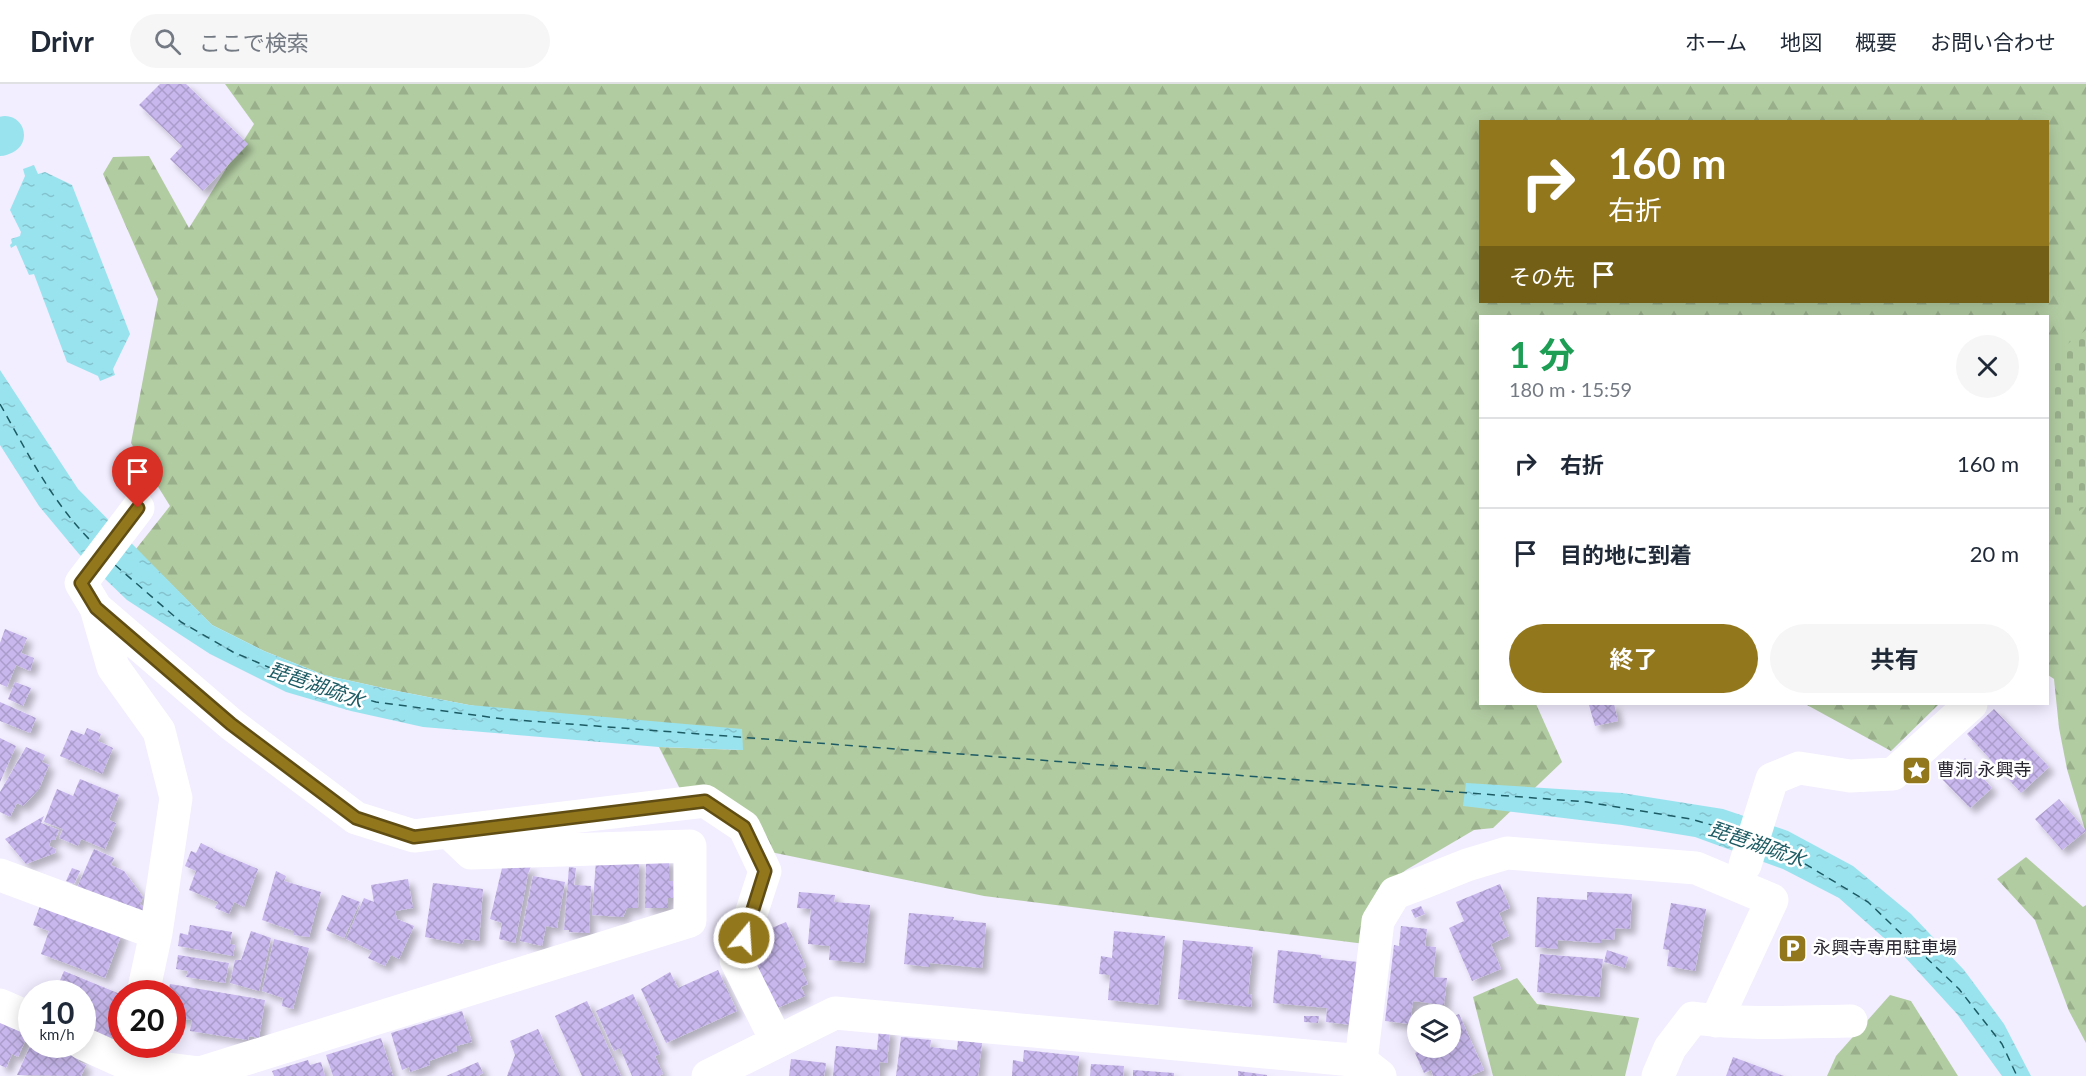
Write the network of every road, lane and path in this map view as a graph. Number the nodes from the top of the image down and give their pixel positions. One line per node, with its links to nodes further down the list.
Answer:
1 (136, 512): 2 (street)
2 (96, 608): 4 (street); 7 (street)
3 (1970, 705): 5 (street)
4 (449, 832): 13 (street); 15 (street)
5 (1696, 868): 11 (street); 16 (street)
6 (0, 875): 7 (street)
7 (156, 933): 8 (street)
8 (146, 980)
9 (0, 1005): 10 (street)
10 (18, 1013)
11 (1716, 1021): 12 (street); 18 (street)
12 (1851, 1021)
13 (777, 1042): 16 (street); 17 (street)
14 (96, 1049): 15 (street)
15 (127, 1061)
16 (1370, 1069)
17 (708, 1076)
18 (1658, 1076)

